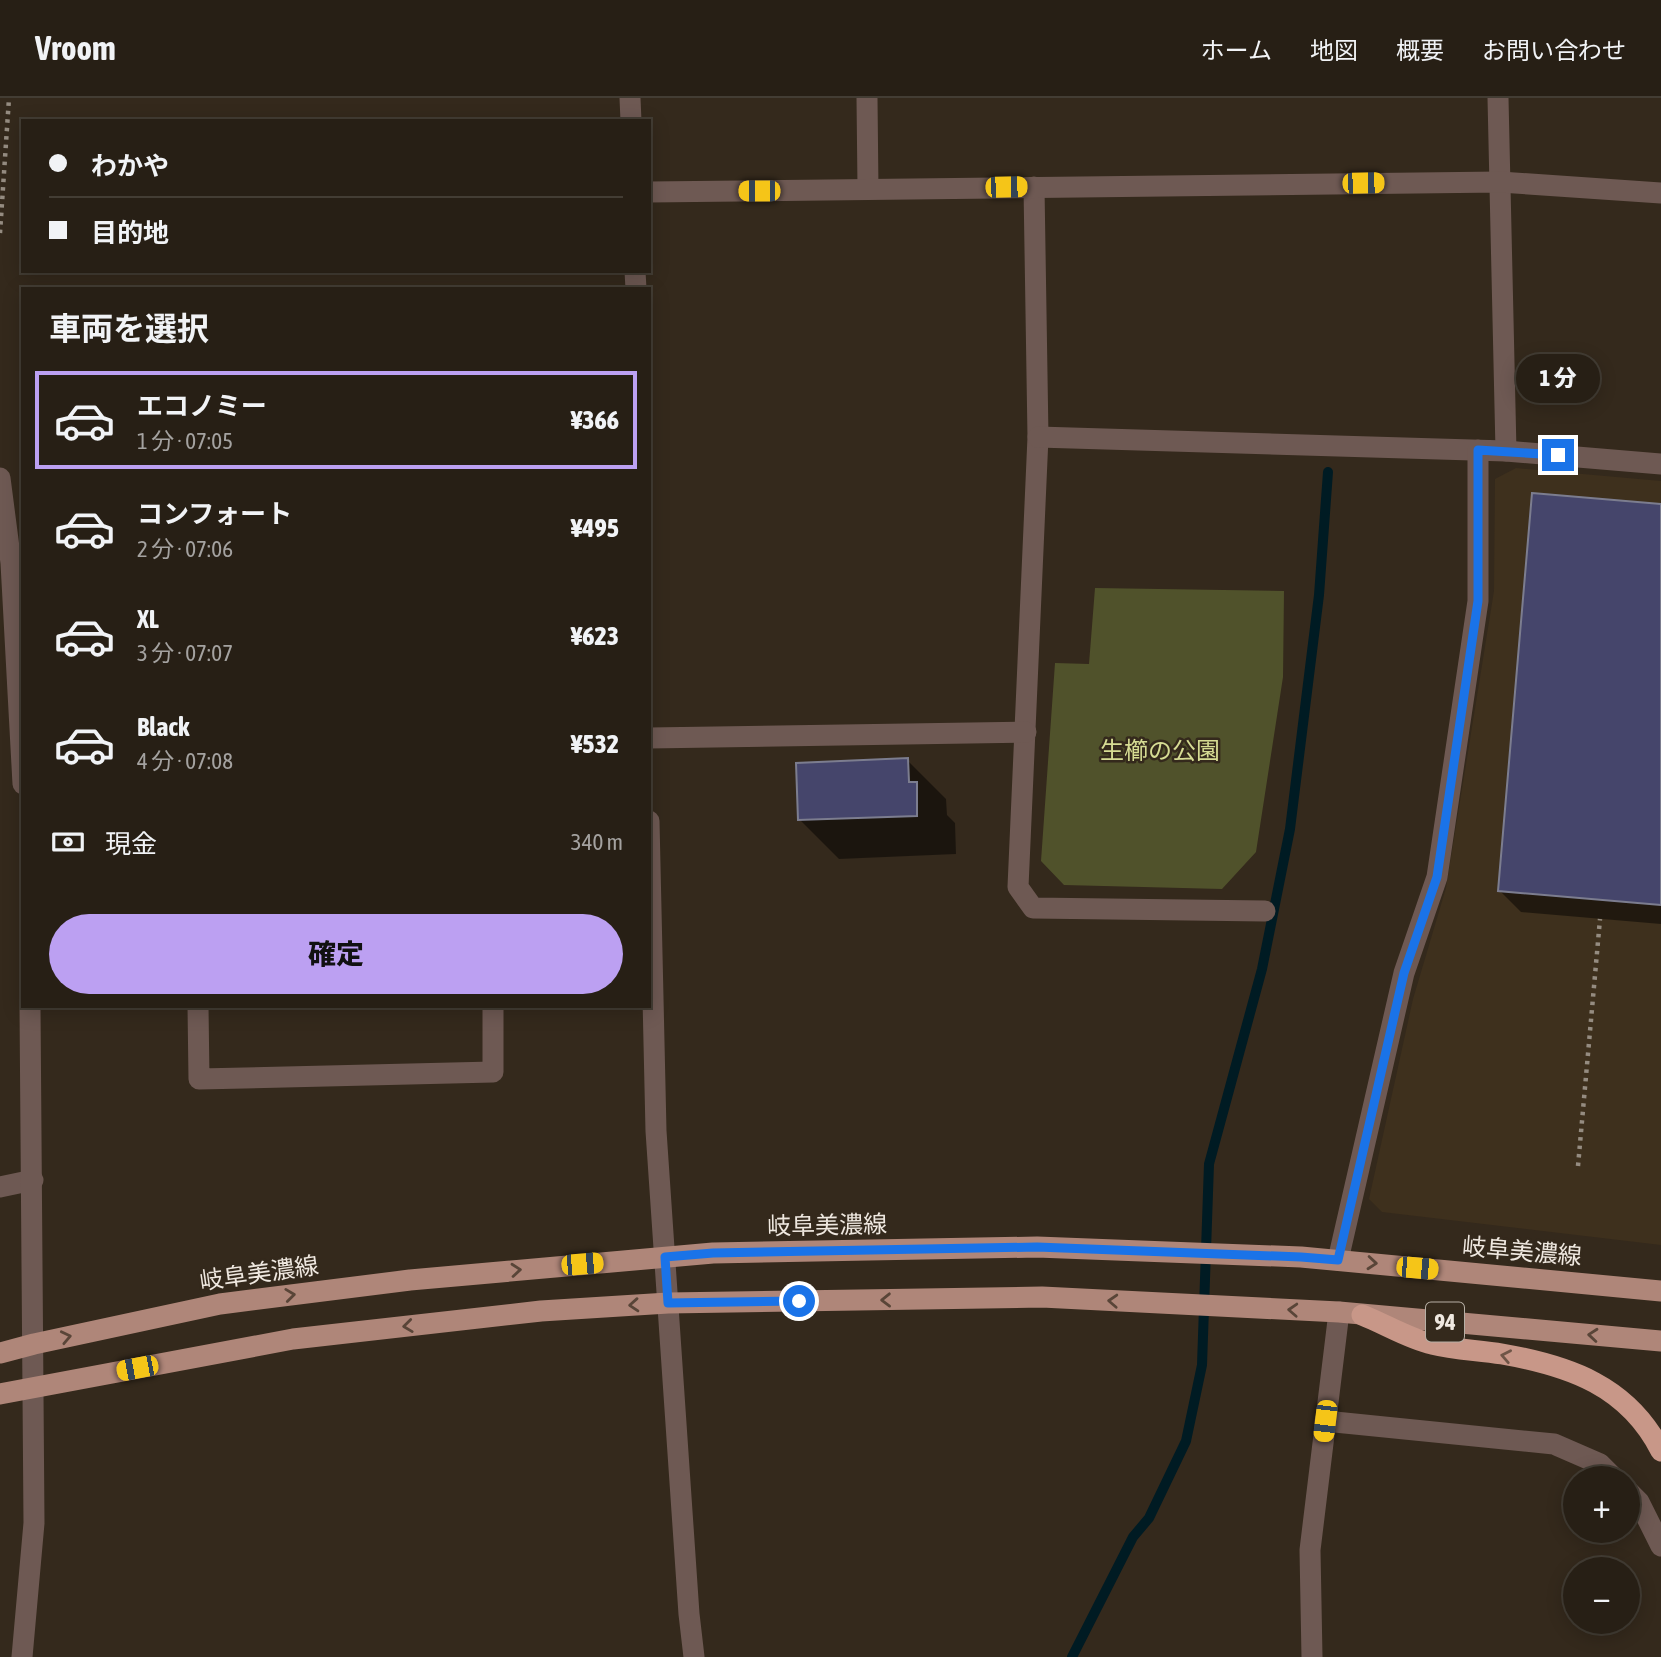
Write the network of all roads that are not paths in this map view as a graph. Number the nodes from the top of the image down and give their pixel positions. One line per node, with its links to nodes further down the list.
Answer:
1 (630, 98): 4 (street)
2 (867, 98): 7 (street)
3 (1498, 98): 5 (street)
4 (631, 119)
5 (1500, 182): 6 (street); 9 (street); 12 (street)
6 (1034, 187): 7 (street); 10 (street)
7 (868, 189): 8 (street)
8 (651, 192)
9 (1661, 193)
10 (1038, 437): 11 (street); 15 (street)
11 (1478, 450): 12 (street); 26 (street)
12 (1506, 451): 13 (street)
13 (1661, 464)
14 (0, 478): 16 (street)
15 (1026, 732): 17 (street); 18 (street)
16 (21, 733)
17 (651, 738)
18 (1265, 911)
19 (651, 960): 25 (street)
20 (30, 1008): 23 (street)
21 (198, 1008): 22 (street)
22 (493, 1008)
23 (33, 1180): 24 (street); 32 (street)
24 (0, 1187)
25 (665, 1257): 26 (main road, 岐阜美濃線 / 94); 28 (street); 32 (main road, 岐阜美濃線 / 94, one-way to 25)
26 (1338, 1260): 27 (main road, 岐阜美濃線 / 94, one-way to 27)
27 (1661, 1291)
28 (668, 1303): 29 (main road, 94, one-way to 28); 34 (main road, 94, one-way to 34); 42 (street)
29 (1339, 1312): 30 (main road, 94); 36 (street)
30 (1362, 1315): 31 (main road, 94, one-way to 30); 37 (highway, one-way to 30)
31 (1661, 1341)
32 (34, 1343): 33 (main road, 岐阜美濃線 / 94); 34 (street)
33 (0, 1353)
34 (34, 1387): 35 (main road, 94); 41 (street)
35 (0, 1394)
36 (1325, 1421): 38 (street); 43 (street)
37 (1661, 1451)
38 (1602, 1466)
39 (1640, 1504): 40 (street)
40 (1661, 1546)
41 (22, 1657)
42 (694, 1657)
43 (1312, 1657)

